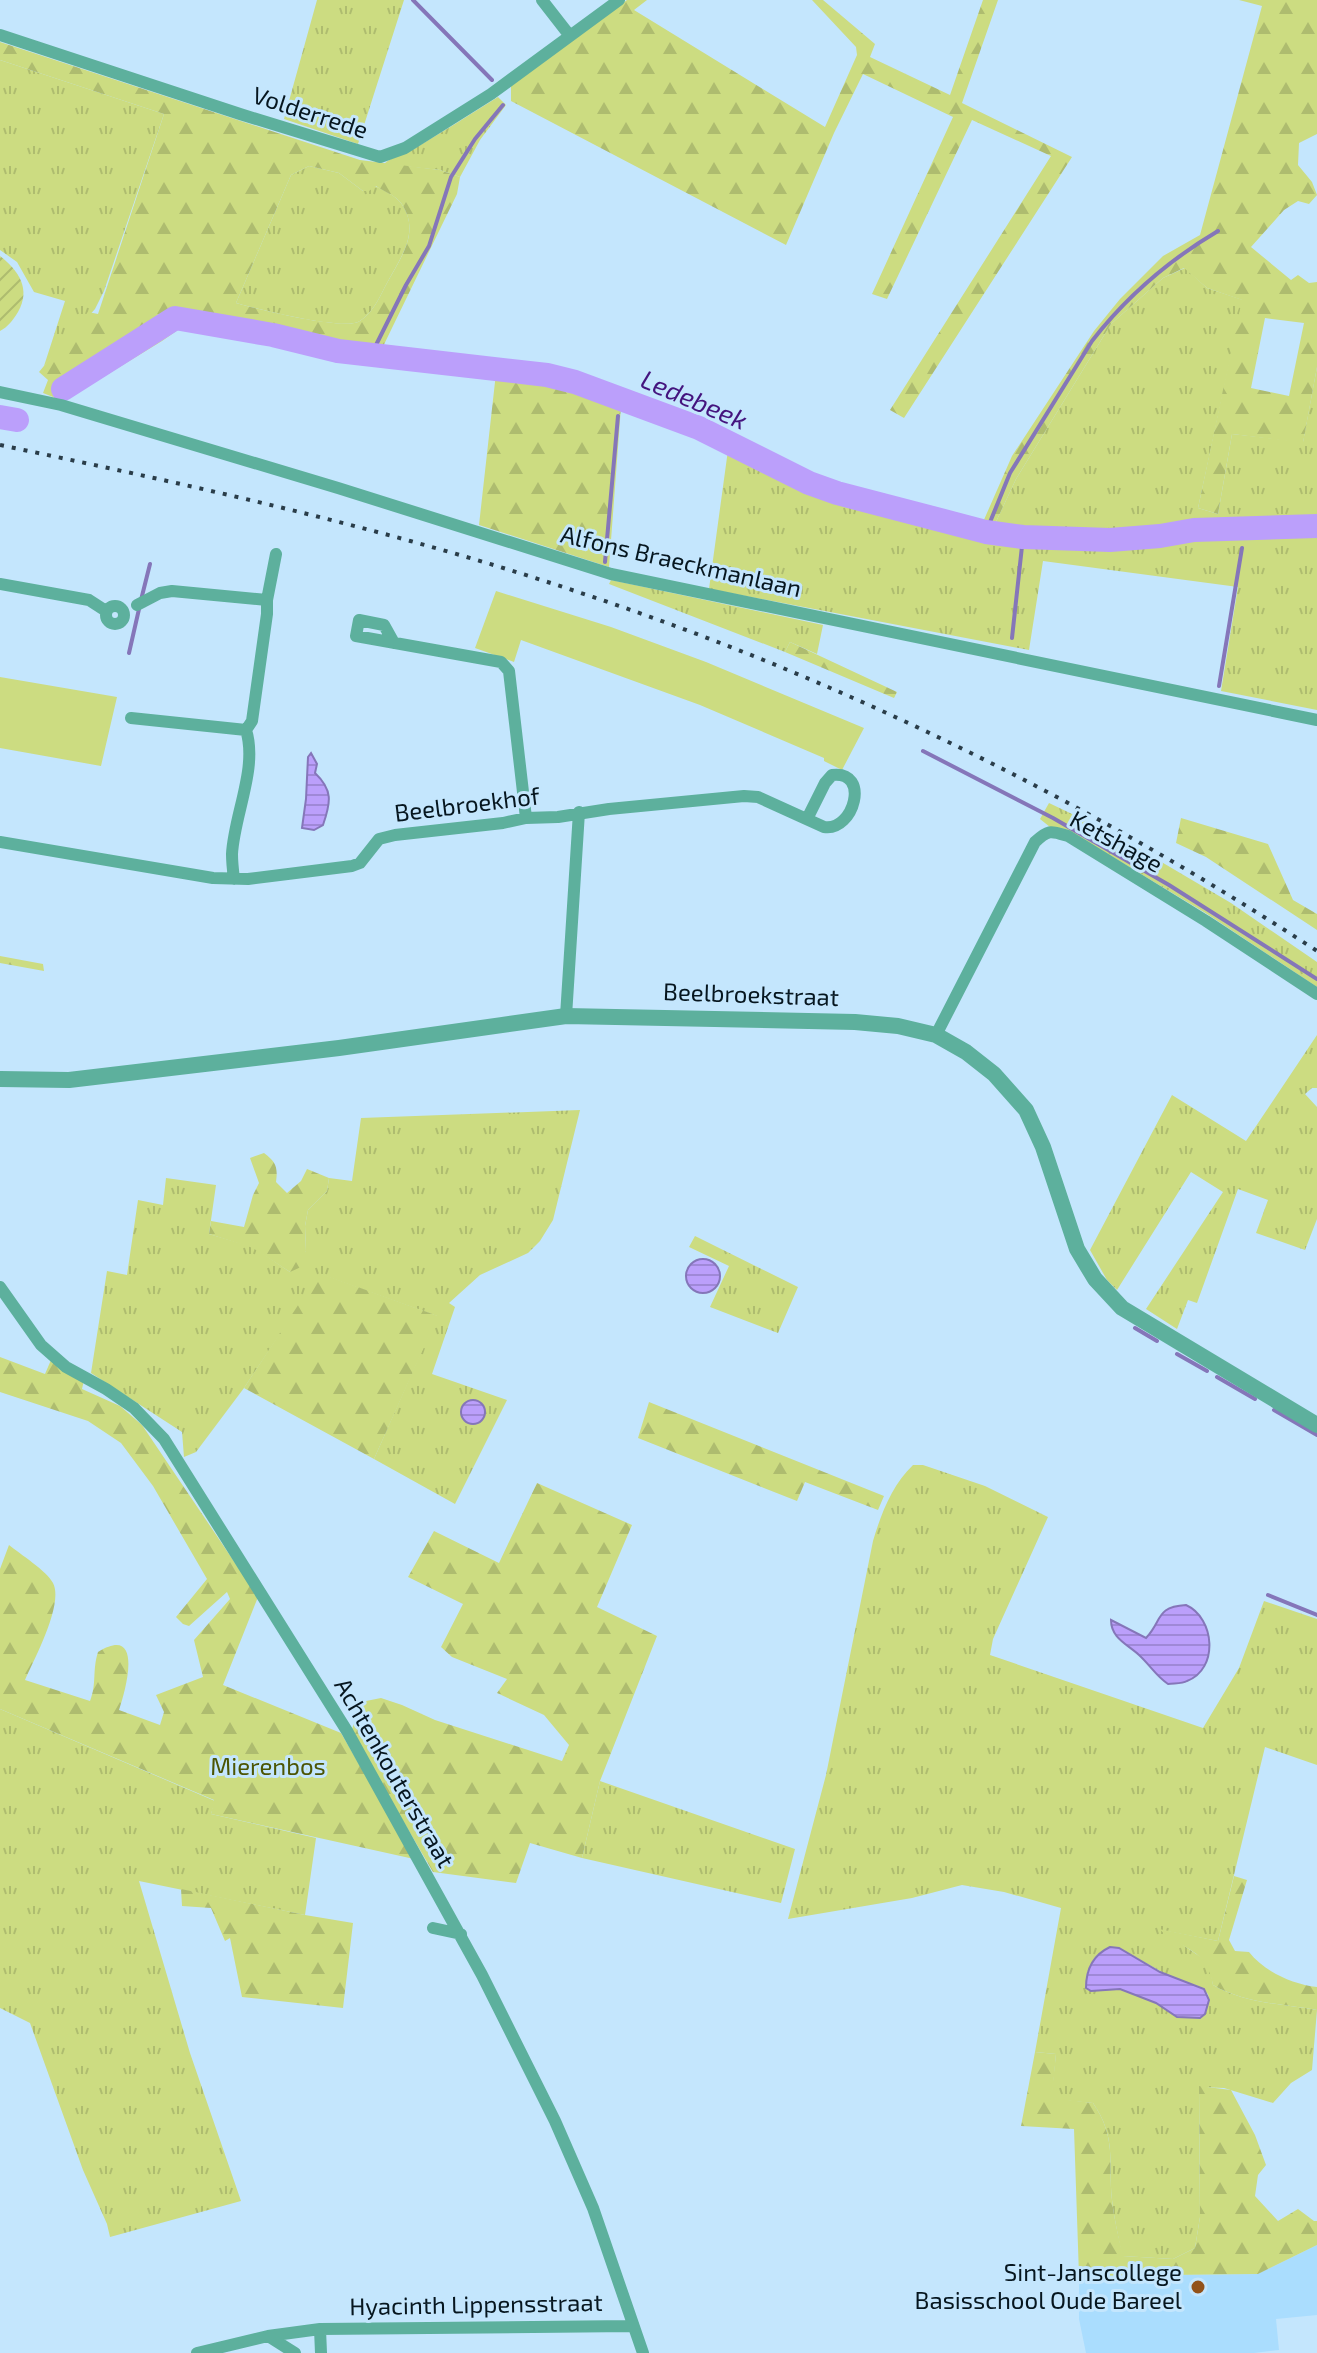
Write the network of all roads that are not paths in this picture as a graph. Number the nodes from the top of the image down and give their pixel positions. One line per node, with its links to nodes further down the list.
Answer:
1 (542, 0): 4 (street)
2 (619, 0): 4 (street, Volderrede)
3 (0, 35): 4 (street, Volderrede)
4 (570, 36)
5 (0, 392): 13 (street, Alfons Braeckmanlaan)
6 (276, 554): 8 (street)
7 (0, 584): 10 (street)
8 (267, 600): 9 (street); 14 (street)
9 (141, 603)
10 (106, 611)
11 (394, 643): 16 (street)
12 (131, 718): 14 (street)
13 (1317, 720)
14 (246, 730): 19 (street)
15 (579, 812): 16 (street, Beelbroekhof); 17 (street, Beelbroekhof); 21 (street)
16 (526, 818): 19 (street, Beelbroekhof)
17 (807, 819): 17 (street, Beelbroekhof)
18 (0, 842): 19 (street, Beelbroekhof)
19 (234, 879)
20 (1317, 994): 22 (street, Ketshage)
21 (566, 1016): 22 (street, Beelbroekstraat); 23 (street, Beelbroekstraat)
22 (936, 1035): 25 (street, Beelbroekstraat)
23 (0, 1079)
24 (0, 1287): 27 (street, Achtenkouterstraat)
25 (1317, 1425)
26 (433, 1928): 27 (street)
27 (461, 1934): 28 (street, Achtenkouterstraat)
28 (632, 2326): 29 (street, Hyacinth Lippensstraat); 34 (street, Achtenkouterstraat)
29 (320, 2329): 30 (street, Hyacinth Lippensstraat); 33 (street)
30 (268, 2336): 31 (street, Hyacinth Lippensstraat); 32 (street)
31 (197, 2353)
32 (295, 2353)
33 (321, 2353)
34 (643, 2353)

